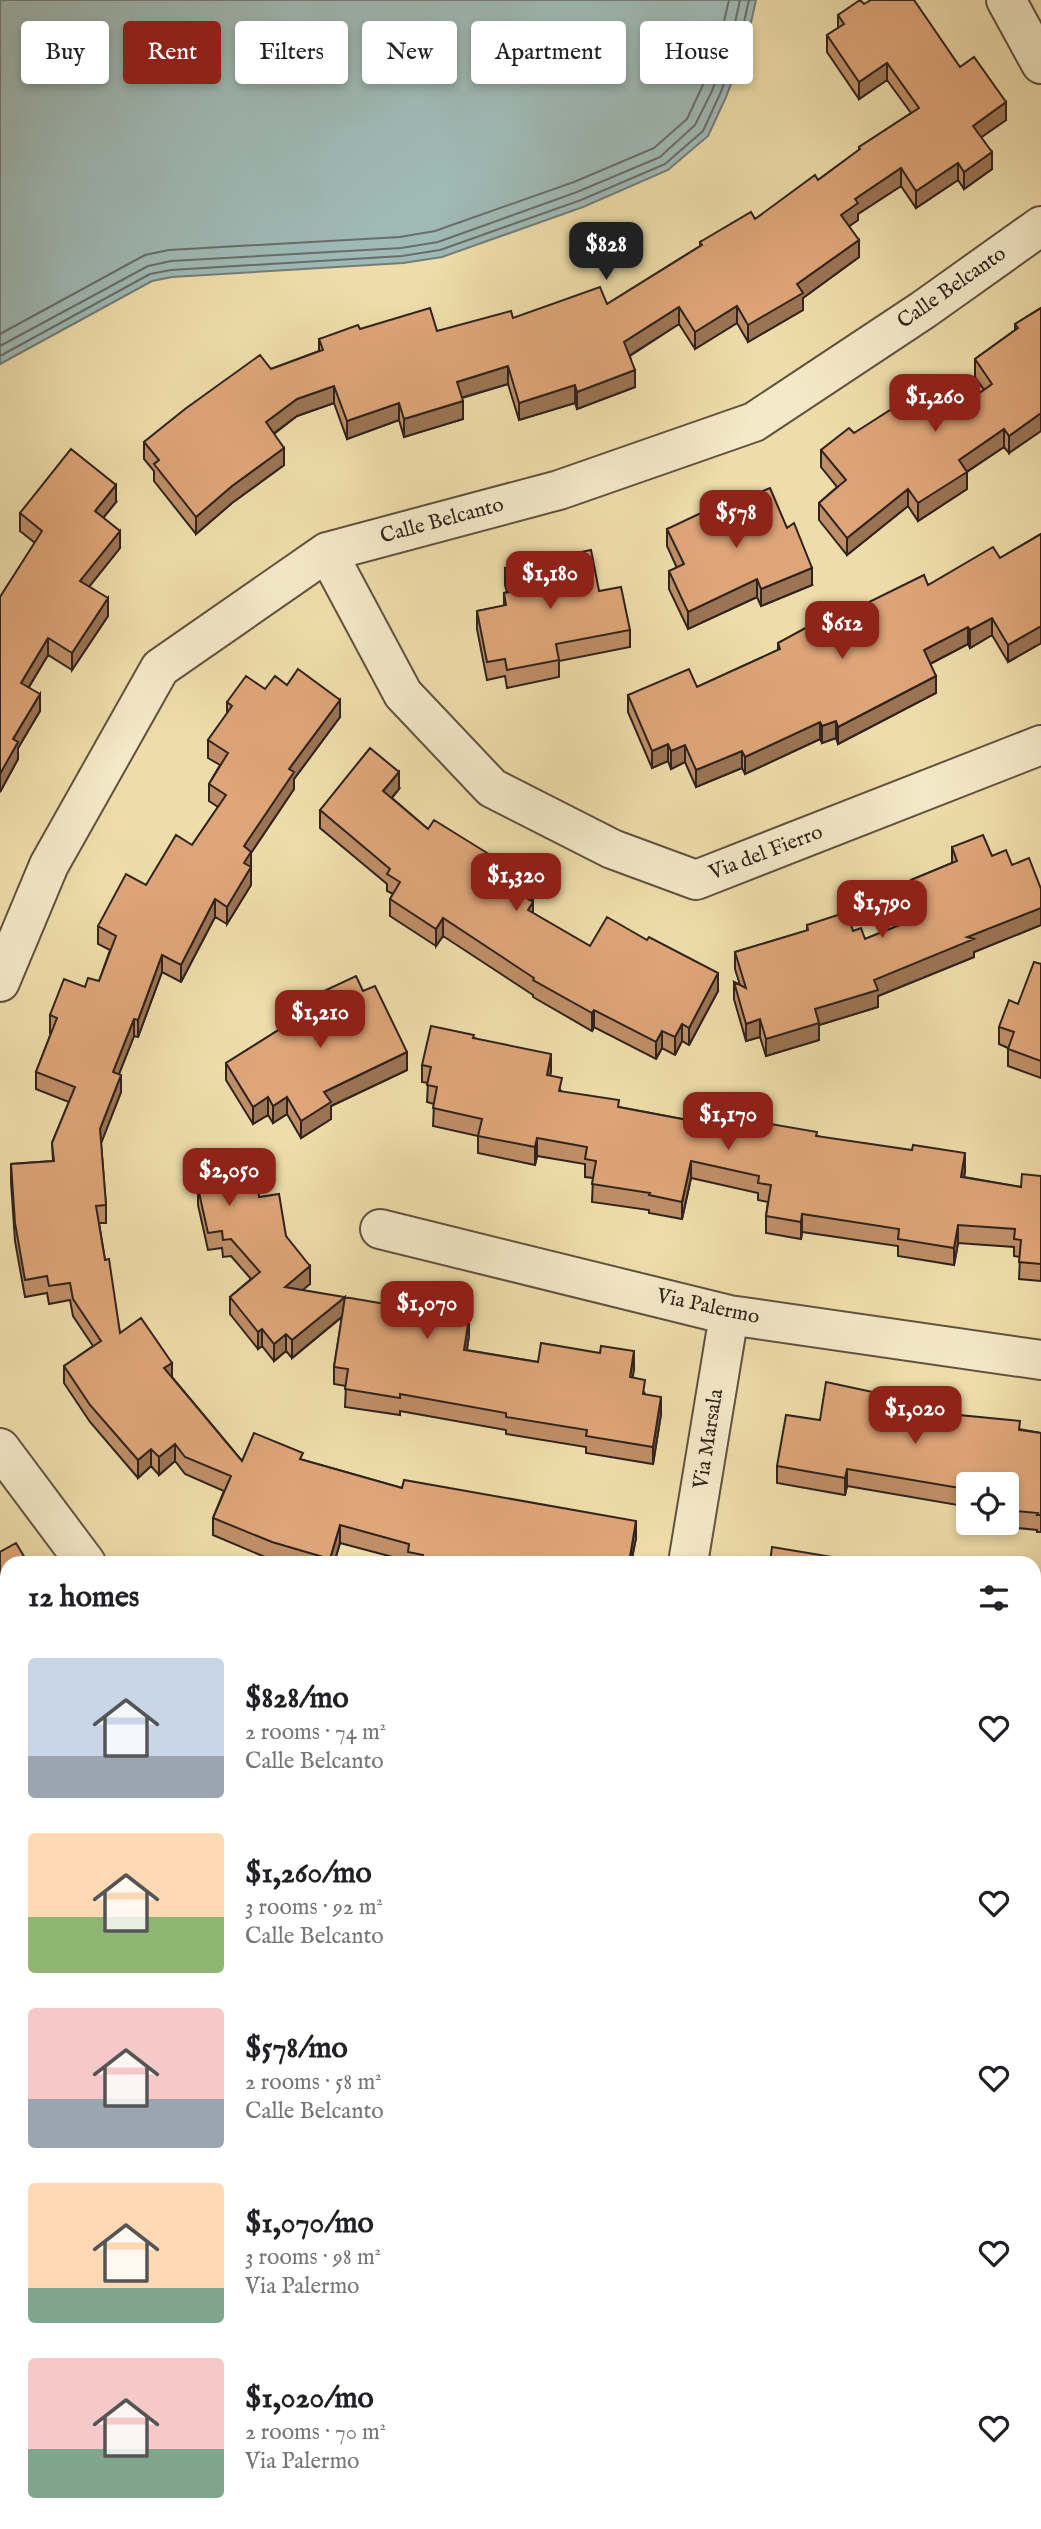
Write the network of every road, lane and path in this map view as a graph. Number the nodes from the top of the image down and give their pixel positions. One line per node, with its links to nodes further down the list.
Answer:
1 (1006, 0): 2 (street)
2 (1041, 64)
3 (1041, 226): 4 (street, Calle Belcanto)
4 (327, 552): 5 (street, Via del Fierro); 6 (street, Calle Belcanto)
5 (1041, 745)
6 (0, 982)
7 (380, 1229): 8 (street, Via Palermo)
8 (729, 1315): 9 (street, Via Palermo); 12 (street, Via Marsala)
9 (1041, 1360)
10 (0, 1448): 11 (street)
11 (81, 1556)
12 (689, 1556)

